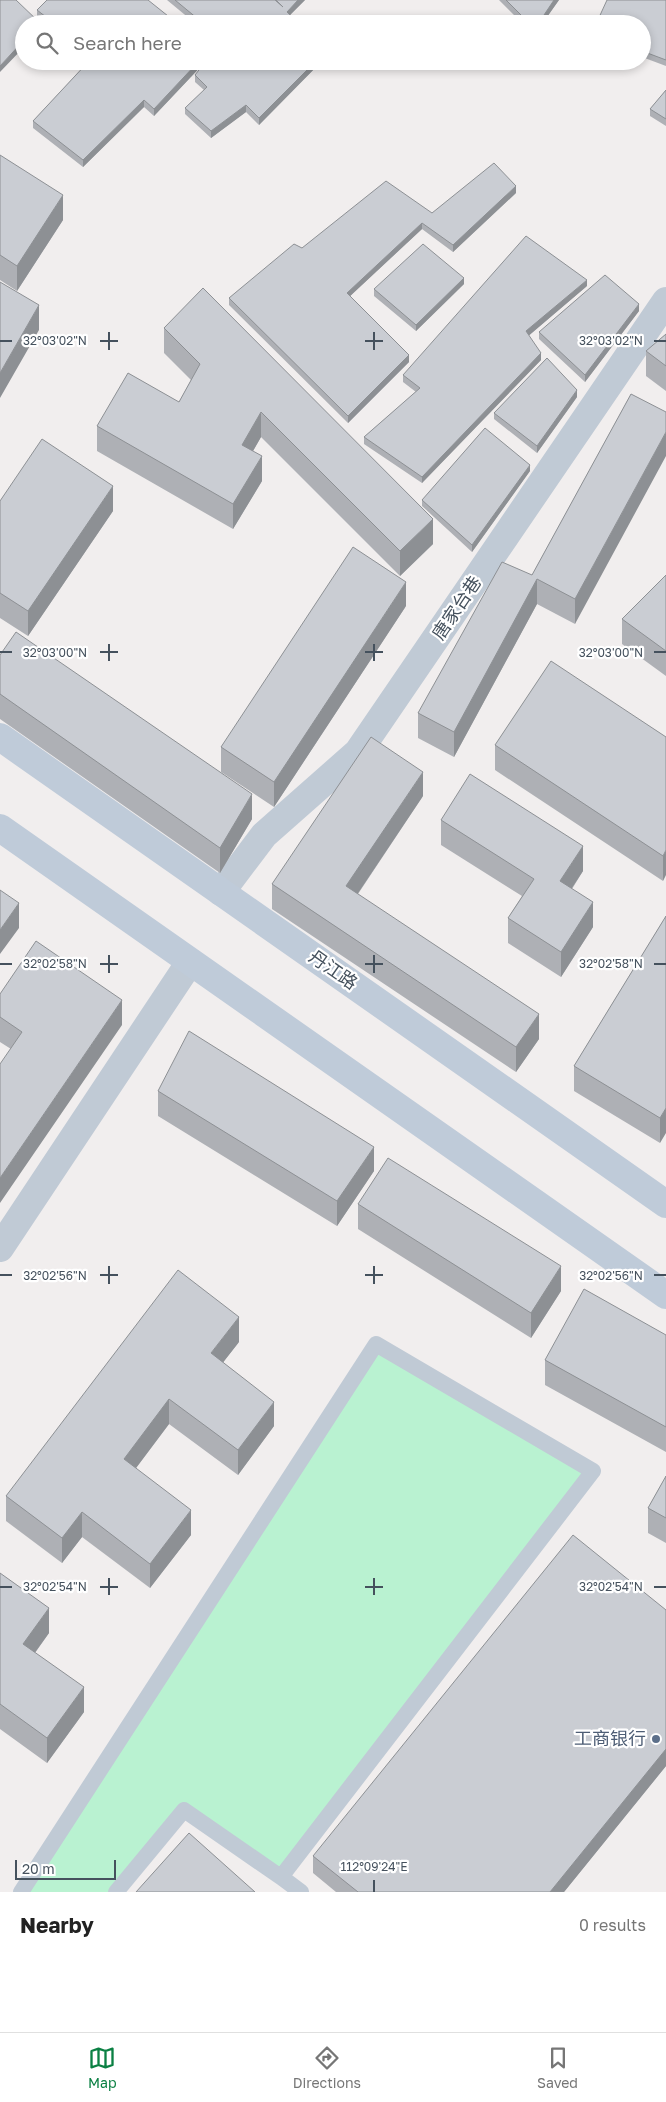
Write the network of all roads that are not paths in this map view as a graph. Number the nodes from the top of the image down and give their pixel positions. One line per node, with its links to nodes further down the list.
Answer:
1 (666, 301): 4 (street, 唐家台巷)
2 (0, 737): 4 (main road, 丹江路)
3 (0, 828): 5 (main road)
4 (221, 892): 6 (main road, 丹江路)
5 (190, 962): 7 (street); 8 (main road)
6 (666, 1204)
7 (0, 1248)
8 (666, 1295)
9 (286, 1880): 10 (lane); 11 (lane); 12 (lane)
10 (21, 1892)
11 (116, 1892)
12 (301, 1892)

